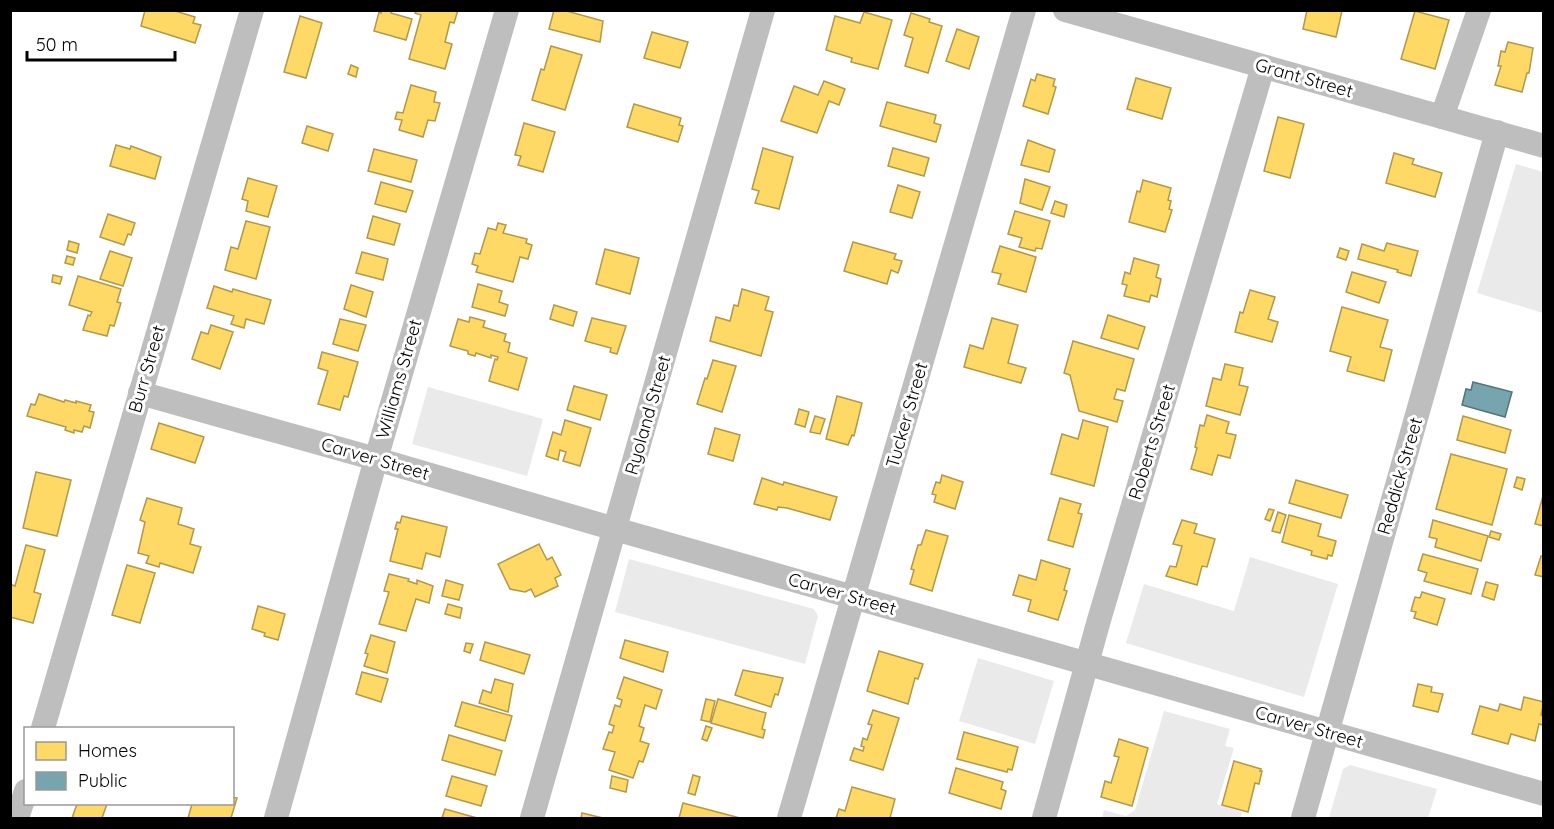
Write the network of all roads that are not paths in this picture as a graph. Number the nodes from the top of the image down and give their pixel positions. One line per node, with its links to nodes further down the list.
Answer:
1 (252, 10): 11 (street, Burr Street)
2 (507, 10): 12 (street, Williams Street)
3 (763, 10): 13 (street, Ryoland Street)
4 (1024, 10): 14 (street, Tucker Street)
5 (1065, 10): 7 (street, Grant Street)
6 (1479, 10): 8 (street)
7 (1263, 67): 8 (street, Grant Street); 15 (street, Roberts Street)
8 (1442, 117): 9 (street, Grant Street)
9 (1497, 132): 10 (street, Grant Street); 17 (street, Reddick Street)
10 (1544, 146)
11 (140, 393): 12 (street, Carver Street); 16 (street, Burr Street)
12 (376, 459): 13 (street, Carver Street); 21 (street, Williams Street)
13 (615, 529): 14 (street, Carver Street); 22 (street, Ryoland Street)
14 (854, 597): 15 (street, Carver Street); 23 (street, Tucker Street)
15 (1086, 664): 17 (street, Carver Street); 24 (street, Roberts Street)
16 (44, 727)
17 (1328, 732): 18 (street, Carver Street); 25 (street, Reddick Street)
18 (1544, 794)
19 (24, 798): 20 (street)
20 (18, 819)
21 (276, 819)
22 (532, 819)
23 (789, 819)
24 (1044, 819)
25 (1303, 819)

